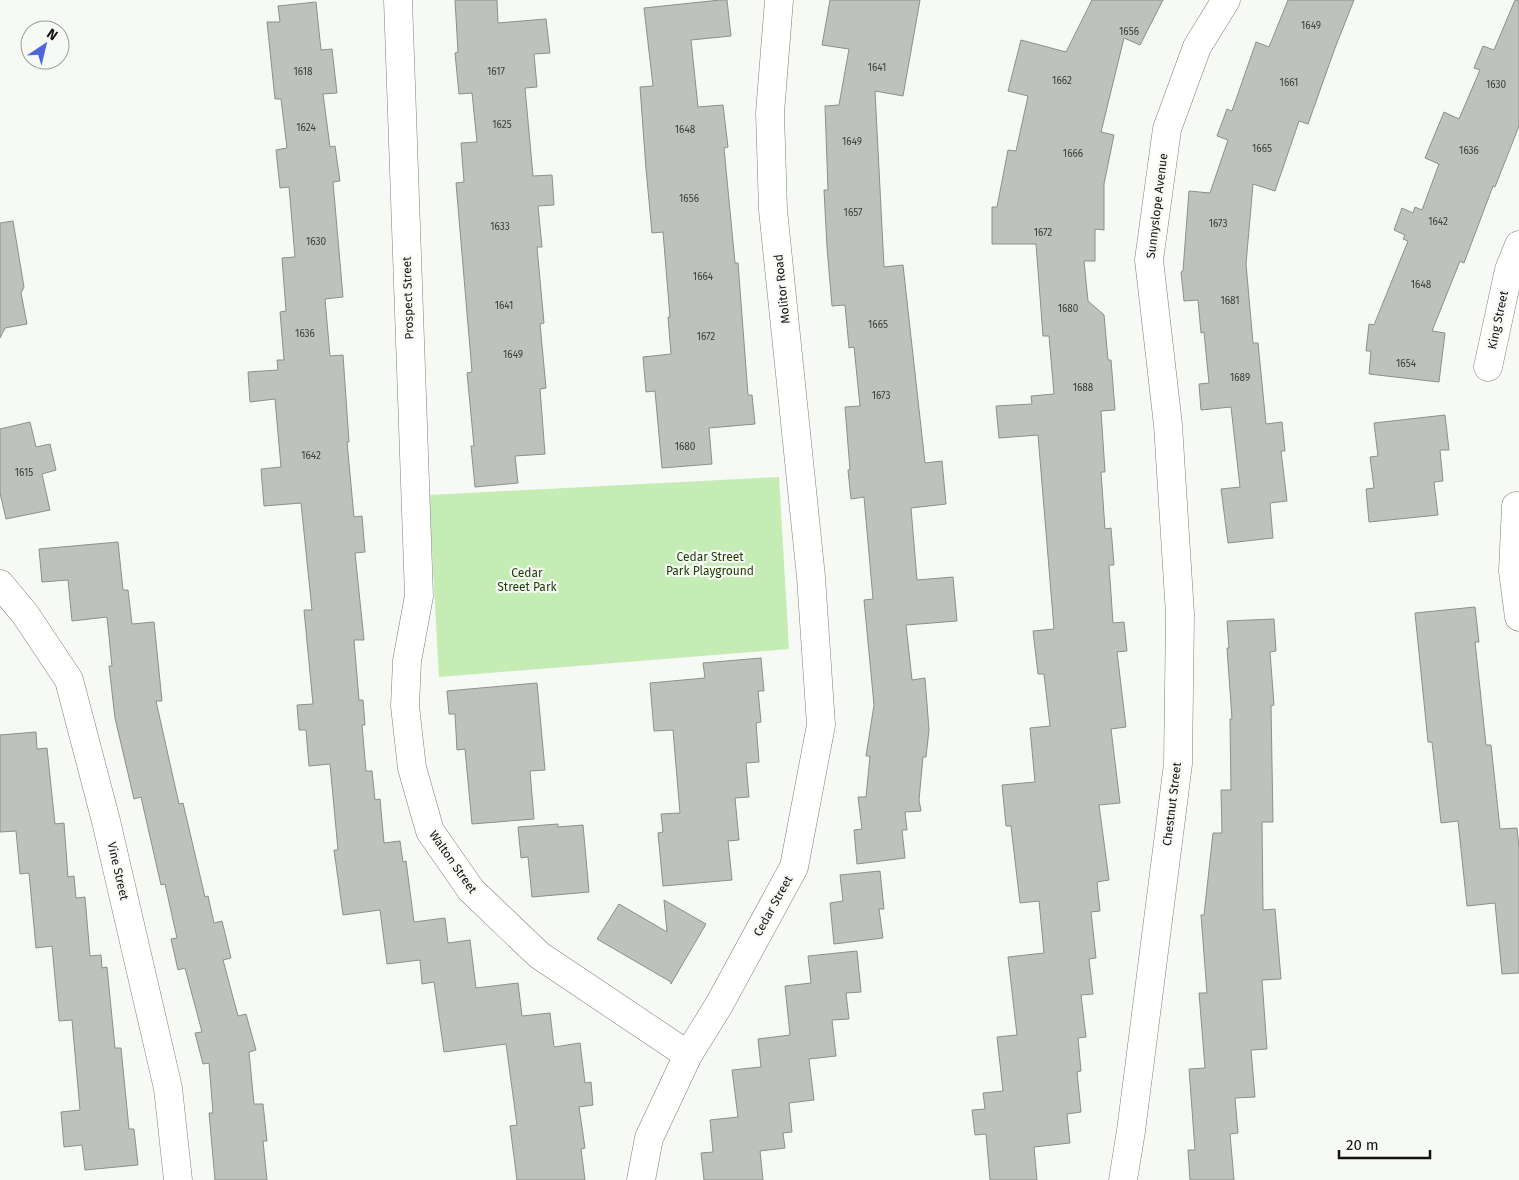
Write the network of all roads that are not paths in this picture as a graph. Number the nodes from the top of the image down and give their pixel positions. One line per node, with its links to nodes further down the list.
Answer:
1 (398, 0): 10 (street, Prospect Street)
2 (779, 0): 8 (street, Molitor Road)
3 (1226, 0): 6 (street, Sunnyslope Avenue)
4 (1519, 246): 5 (street, King Street)
5 (1488, 367)
6 (1168, 425): 15 (street, Chestnut Street)
7 (1516, 506): 11 (street)
8 (811, 577): 12 (street, Cedar Street)
9 (0, 584): 13 (street, Vine Street)
10 (419, 596): 12 (street, Walton Street)
11 (1519, 618)
12 (688, 1056): 14 (street, Cedar Street)
13 (178, 1180)
14 (641, 1180)
15 (1123, 1180)

